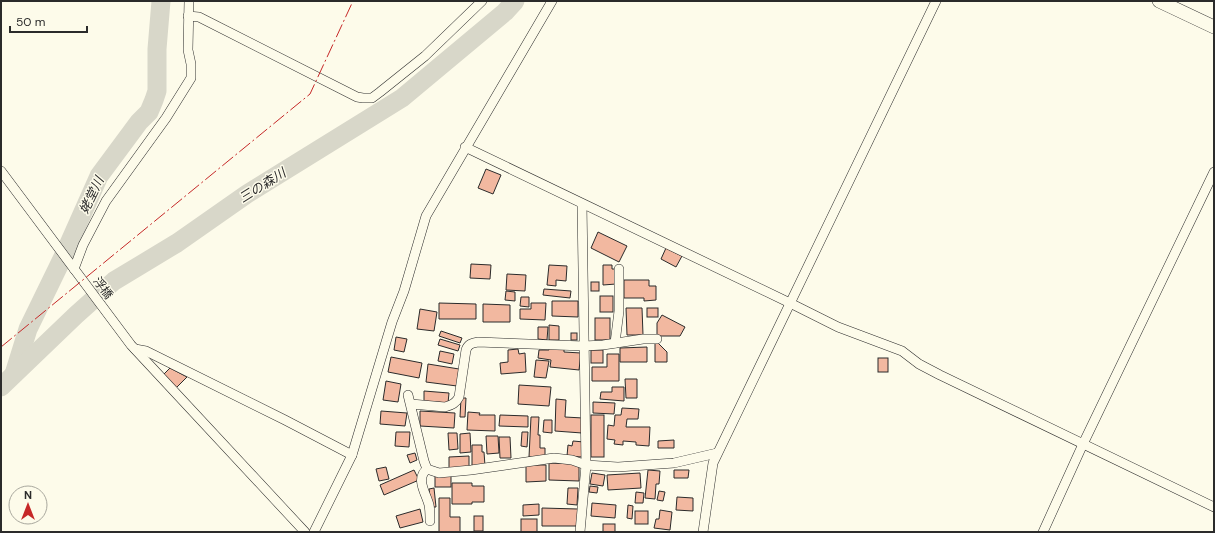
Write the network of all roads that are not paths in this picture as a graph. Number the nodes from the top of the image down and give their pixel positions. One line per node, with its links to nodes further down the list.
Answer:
1 (189, 1): 6 (street)
2 (482, 1): 6 (street)
3 (552, 1): 8 (street)
4 (936, 1): 14 (street)
5 (1159, 1): 7 (street)
6 (188, 16): 12 (street)
7 (1214, 28)
8 (465, 147): 11 (street); 23 (street)
9 (1, 171): 12 (street, 浮橋)
10 (1214, 172): 21 (street)
11 (582, 204): 14 (street); 17 (street)
12 (72, 267): 18 (street, 浮橋)
13 (619, 269): 16 (street)
14 (790, 303): 21 (street); 22 (street)
15 (657, 339): 16 (street)
16 (615, 343): 17 (street)
17 (584, 346): 20 (street); 24 (street)
18 (135, 349): 23 (street); 28 (street, 浮橋)
19 (408, 394): 20 (street)
20 (411, 404): 25 (street)
21 (1083, 444): 26 (street); 32 (street)
22 (717, 453): 24 (street); 31 (street)
23 (352, 455): 29 (street)
24 (586, 465): 25 (street); 30 (street)
25 (427, 468): 27 (street)
26 (1214, 507)
27 (430, 521)
28 (305, 532)
29 (314, 532)
30 (580, 532)
31 (704, 532)
32 (1043, 532)

